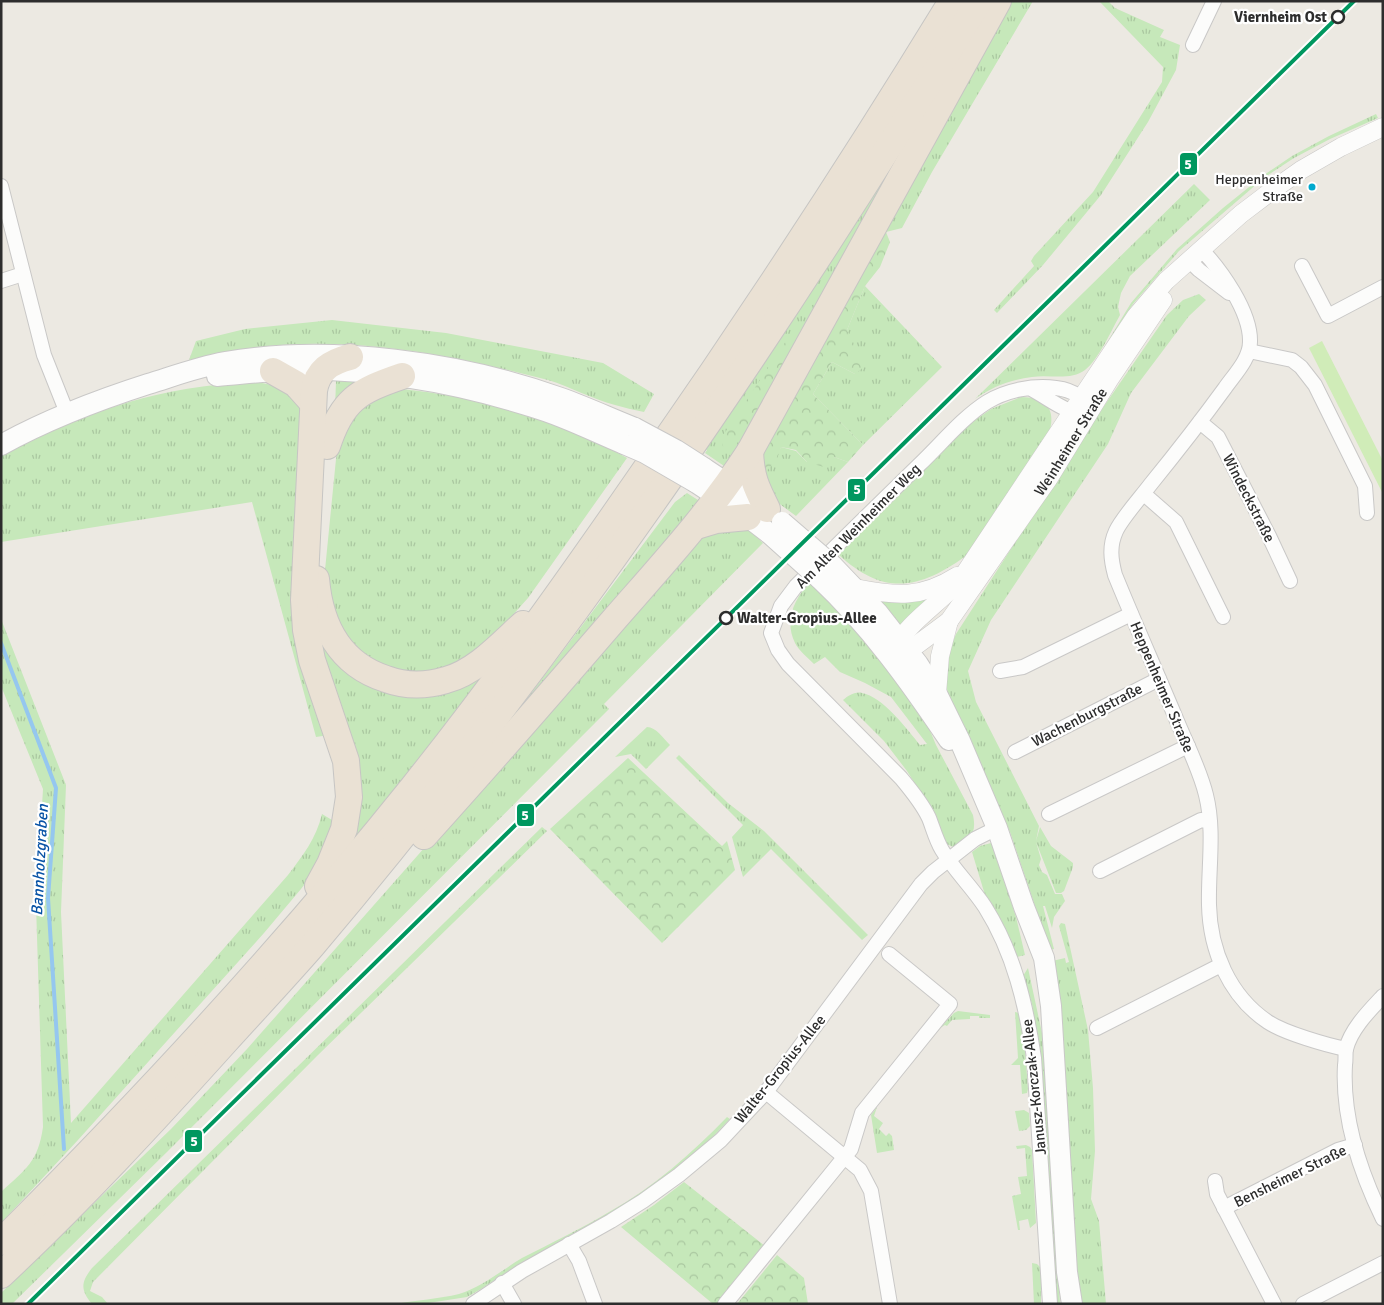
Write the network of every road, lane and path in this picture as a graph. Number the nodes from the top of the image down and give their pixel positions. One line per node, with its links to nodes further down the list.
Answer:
1 (952, 1): 37 (highway)
2 (979, 1): 54 (highway)
3 (998, 1): 28 (highway)
4 (1214, 1): 5 (street)
5 (1193, 45)
6 (1383, 127): 8 (street, Weinheimer Straße)
7 (1, 186): 10 (street)
8 (1196, 255): 13 (street, Heppenheimer Straße); 20 (street, Weinheimer Straße); 23 (street, Weinheimer Straße)
9 (1302, 266): 12 (street)
10 (23, 274): 11 (street); 22 (street)
11 (1, 281)
12 (1383, 287)
13 (1248, 351): 24 (street, Heppenheimer Straße); 31 (street)
14 (350, 356): 15 (highway); 25 (main road)
15 (316, 362): 16 (main road); 17 (main road); 18 (main road); 21 (highway); 27 (highway)
16 (274, 371): 18 (main road); 21 (highway)
17 (402, 376): 25 (main road); 27 (highway)
18 (150, 384): 22 (main road)
19 (1028, 388): 20 (street, Am Alten Weinheimer Weg); 23 (street); 52 (street, Am Alten Weinheimer Weg)
20 (1082, 398): 23 (street, Weinheimer Straße)
21 (313, 403): 54 (highway)
22 (66, 413): 26 (main road)
23 (1080, 413): 34 (street, Weinheimer Straße); 41 (street, Weinheimer Straße)
24 (1200, 422): 30 (street, Heppenheimer Straße); 36 (street, Windeckstraße)
25 (629, 436): 29 (main road, bridge)
26 (1, 445)
27 (327, 446): 37 (highway)
28 (750, 452): 29 (highway); 32 (highway)
29 (724, 490): 32 (main road); 33 (highway)
30 (1144, 494): 39 (street, Heppenheimer Straße); 40 (street)
31 (1367, 513)
32 (766, 520): 33 (highway); 35 (main road, bridge)
33 (696, 526): 54 (highway)
34 (969, 567): 38 (street, Weinheimer Straße); 42 (street, Weinheimer Straße)
35 (826, 572): 38 (main road); 42 (main road)
36 (1290, 581)
37 (566, 584): 54 (highway)
38 (855, 588): 42 (main road)
39 (1130, 614): 43 (street); 44 (street, Heppenheimer Straße)
40 (1223, 617)
41 (949, 621): 42 (street, Weinheimer Straße); 45 (street, Weinheimer Straße)
42 (899, 648): 45 (main road); 48 (main road)
43 (1000, 671)
44 (1159, 679): 46 (street, Heppenheimer Straße); 47 (street, Wachenburgstraße)
45 (938, 694): 48 (main road)
46 (1188, 746): 49 (street); 50 (street, Heppenheimer Straße)
47 (1015, 752)
48 (982, 792): 51 (main road)
49 (1049, 814)
50 (1209, 821): 53 (street); 56 (street, Heppenheimer Straße)
51 (997, 828): 52 (street, Walter-Gropius-Allee); 69 (main road)
52 (950, 860): 60 (street, Walter-Gropius-Allee); 77 (street, Janusz-Korczak-Allee)
53 (1100, 870)
54 (299, 942): 66 (highway); 70 (highway)
55 (889, 954): 62 (street)
56 (1221, 965): 58 (street); 59 (street, Heppenheimer Straße)
57 (1383, 996): 59 (street)
58 (1097, 1028)
59 (1346, 1049): 61 (street)
60 (766, 1092): 62 (street); 67 (street, Walter-Gropius-Allee)
61 (1355, 1145): 64 (street, Bensheimer Straße); 65 (street)
62 (845, 1156): 75 (street); 76 (street)
63 (1215, 1182): 64 (street, Bensheimer Straße)
64 (1224, 1208): 80 (street, Bensheimer Straße)
65 (1383, 1219)
66 (1, 1242)
67 (569, 1244): 71 (street, Walter-Gropius-Allee); 74 (street)
68 (1383, 1263): 81 (street)
69 (1068, 1272): 78 (main road); 79 (main road)
70 (1, 1275)
71 (502, 1283): 72 (street, Walter-Gropius-Allee); 73 (street)
72 (473, 1304)
73 (514, 1304)
74 (595, 1304)
75 (725, 1304)
76 (890, 1304)
77 (1050, 1304)
78 (1067, 1304)
79 (1072, 1304)
80 (1274, 1304)
81 (1303, 1304)

